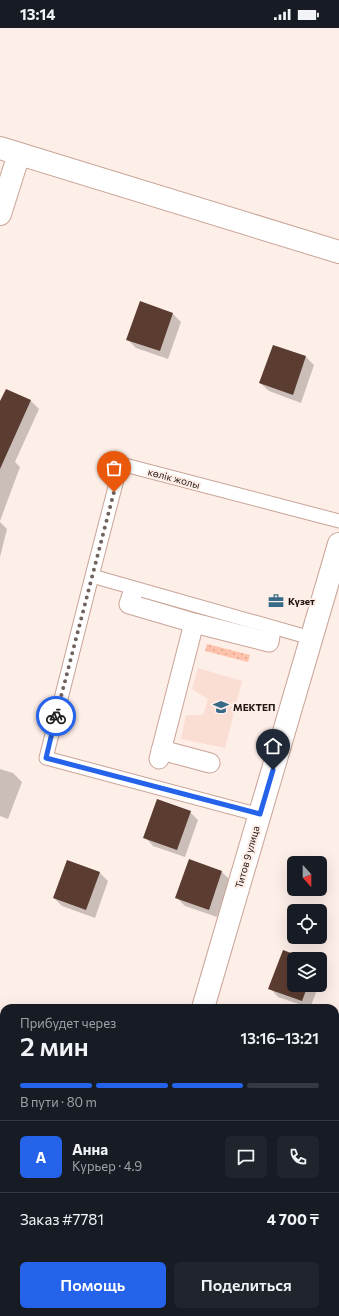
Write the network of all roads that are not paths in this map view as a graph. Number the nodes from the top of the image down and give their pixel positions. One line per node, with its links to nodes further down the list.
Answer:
1 (9, 151): 2 (street); 3 (street)
2 (0, 214)
3 (339, 252)
4 (339, 521): 6 (lane, көлік жолы)
5 (339, 544): 10 (street, Титов 9 улица)
6 (92, 576): 10 (lane); 12 (lane, көлік жолы)
7 (132, 595): 8 (street)
8 (194, 623): 9 (street); 11 (street)
9 (270, 636)
10 (311, 638): 12 (street, Титов 9 улица)
11 (210, 763)
12 (260, 814): 13 (street, Титов 9 улица)
13 (204, 1004)

